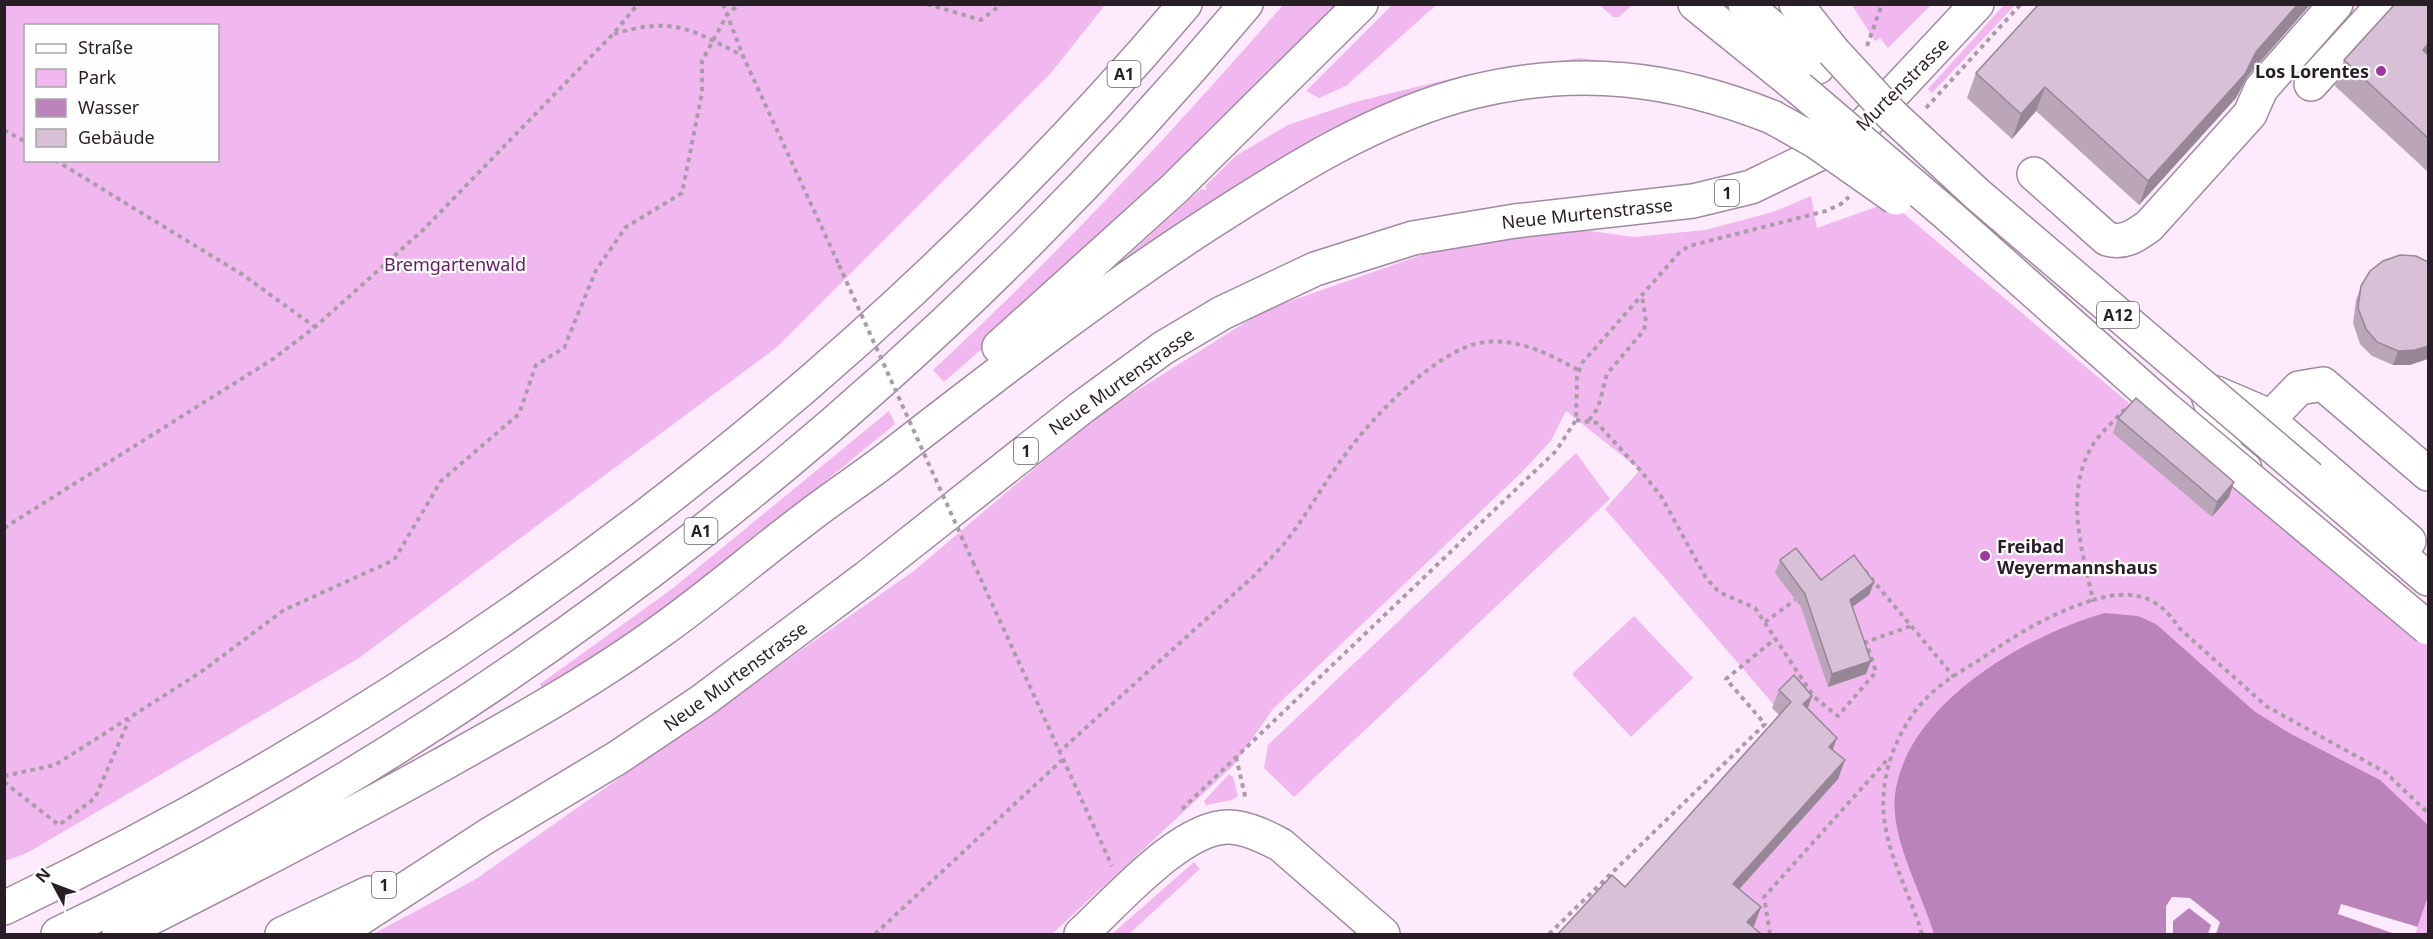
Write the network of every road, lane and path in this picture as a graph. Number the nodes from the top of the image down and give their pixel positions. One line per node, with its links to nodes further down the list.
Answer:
1 (638, 4): 17 (path)
2 (723, 4): 16 (path)
3 (739, 4): 16 (path)
4 (927, 4): 5 (path)
5 (1002, 4)
6 (1185, 4): 65 (main road, A1)
7 (1246, 4): 66 (main road, A1)
8 (1361, 4): 40 (main road)
9 (1695, 4): 20 (main road)
10 (1745, 4): 20 (main road)
11 (1796, 4): 20 (main road)
12 (1977, 4): 22 (main road, Murtenstrasse / 1)
13 (2021, 4): 25 (path)
14 (2336, 4): 28 (main road)
15 (2387, 6): 21 (main road)
16 (727, 15): 18 (path); 19 (path)
17 (613, 34): 18 (path); 31 (path)
18 (713, 40): 19 (path); 53 (path)
19 (743, 56): 54 (path, bridge)
20 (1816, 68): 25 (main road, bridge); 35 (main road, bridge)
21 (2311, 84)
22 (1872, 118): 25 (main road); 26 (main road, Murtenstrasse / 1)
23 (4, 130): 24 (path)
24 (24, 141)
25 (1913, 146): 33 (main road); 44 (main road, A12, bridge)
26 (1819, 154): 63 (main road, Neue Murtenstrasse / 1)
27 (58, 162): 31 (path)
28 (2034, 174)
29 (1855, 192): 30 (path)
30 (1642, 295): 32 (path); 37 (path)
31 (315, 327): 41 (path)
32 (1578, 370): 36 (path); 54 (path)
33 (2206, 389): 38 (main road); 47 (main road)
34 (2132, 401): 46 (path)
35 (2165, 408): 40 (main road, bridge); 50 (main road, bridge)
36 (1576, 420): 37 (path); 55 (path)
37 (1589, 420): 48 (path)
38 (2268, 420): 39 (main road); 42 (main road)
39 (2428, 474)
40 (804, 520): 67 (main road)
41 (4, 528)
42 (2428, 558)
43 (1861, 566): 49 (path)
44 (2428, 579)
45 (1795, 600): 48 (path)
46 (2093, 600): 52 (path); 61 (path)
47 (2428, 605)
48 (1765, 622): 51 (path)
49 (1911, 626): 51 (path); 52 (path)
50 (2428, 628)
51 (1776, 639): 73 (path)
52 (1954, 677): 56 (path)
53 (130, 718): 58 (path); 59 (path)
54 (1058, 753): 57 (path)
55 (1236, 757): 60 (path); 62 (path)
56 (1889, 759): 74 (path); 75 (path)
57 (1062, 760): 64 (path); 70 (path)
58 (4, 776)
59 (4, 782)
60 (1247, 797)
61 (2428, 813)
62 (1173, 817)
63 (487, 836): 68 (main road, Neue Murtenstrasse / 1); 69 (main road, Neue Murtenstrasse / 1)
64 (1125, 894): 71 (main road); 72 (main road)
65 (4, 908)
66 (58, 934)
67 (118, 934)
68 (282, 934)
69 (336, 934)
70 (875, 934)
71 (1081, 934)
72 (1383, 934)
73 (1549, 934)
74 (1770, 934)
75 (1922, 934)

